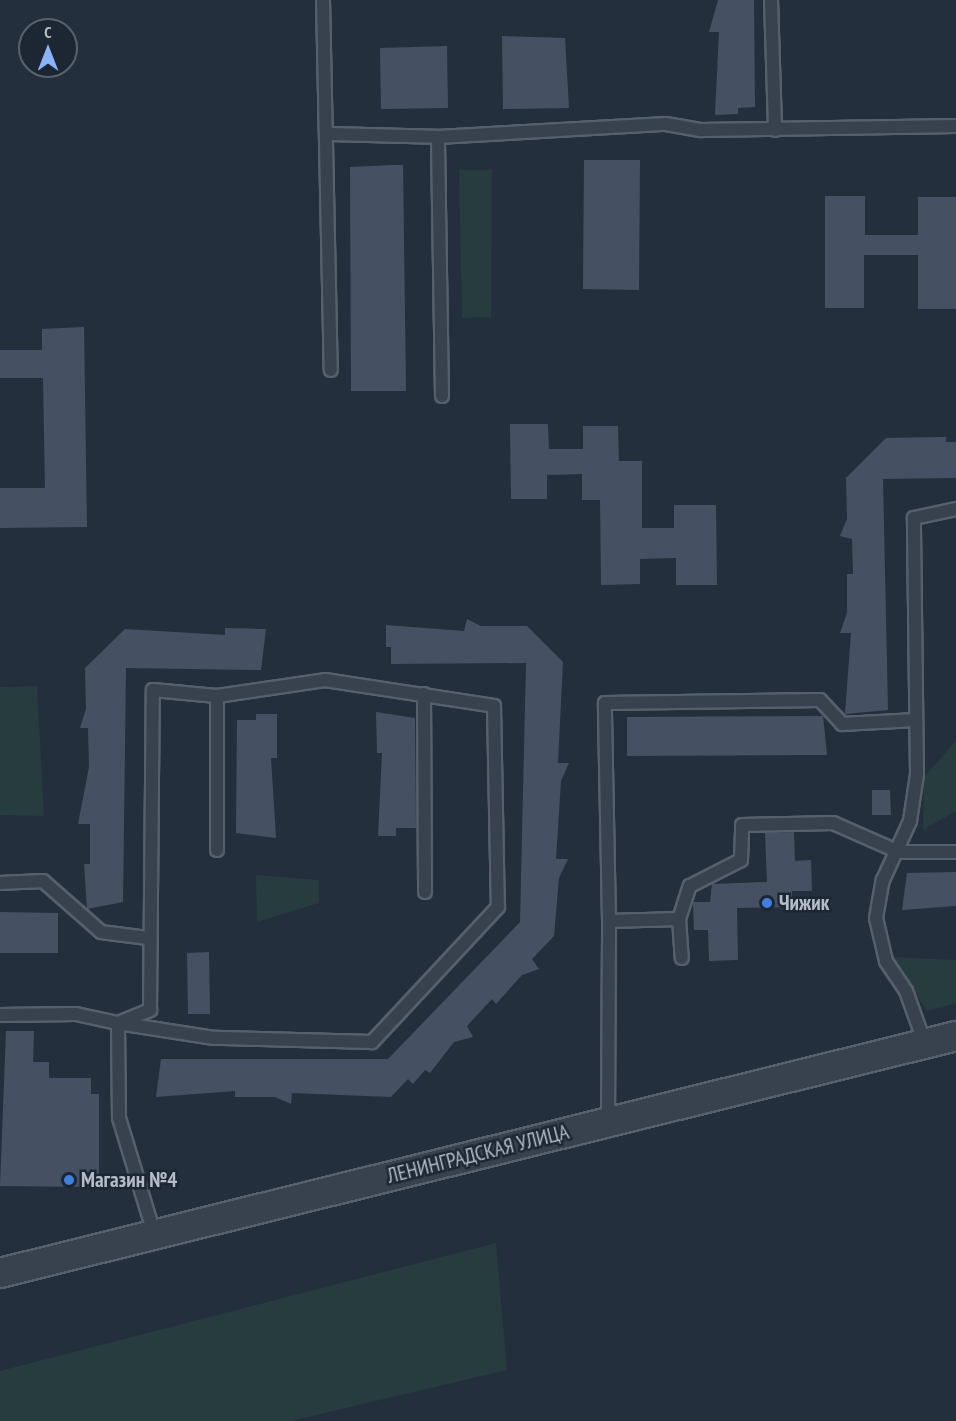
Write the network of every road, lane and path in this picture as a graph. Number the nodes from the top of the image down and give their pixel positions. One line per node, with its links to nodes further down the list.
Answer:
1 (323, 0): 5 (lane)
2 (771, 0): 4 (lane)
3 (956, 126): 4 (lane)
4 (775, 130): 6 (lane)
5 (327, 135): 6 (lane); 7 (lane)
6 (438, 136): 8 (lane)
7 (331, 370)
8 (442, 396)
9 (956, 509): 12 (lane)
10 (424, 694): 11 (lane); 17 (lane); 23 (lane)
11 (217, 696): 13 (lane); 20 (lane)
12 (916, 720): 14 (lane); 19 (lane)
13 (217, 850)
14 (899, 852): 15 (lane); 18 (lane); 25 (lane)
15 (956, 852)
16 (0, 883): 20 (lane)
17 (425, 892)
18 (679, 919): 19 (lane); 21 (lane)
19 (609, 921): 26 (lane)
20 (148, 938): 23 (lane)
21 (682, 958)
22 (0, 1015): 23 (lane)
23 (118, 1023): 27 (lane)
24 (956, 1036): 25 (street, ЛЕНИНГРАДСКАЯ УЛИЦА)
25 (925, 1044): 26 (street, ЛЕНИНГРАДСКАЯ УЛИЦА)
26 (608, 1122): 27 (street, ЛЕНИНГРАДСКАЯ УЛИЦА)
27 (154, 1233): 28 (street, ЛЕНИНГРАДСКАЯ УЛИЦА)
28 (0, 1273)

